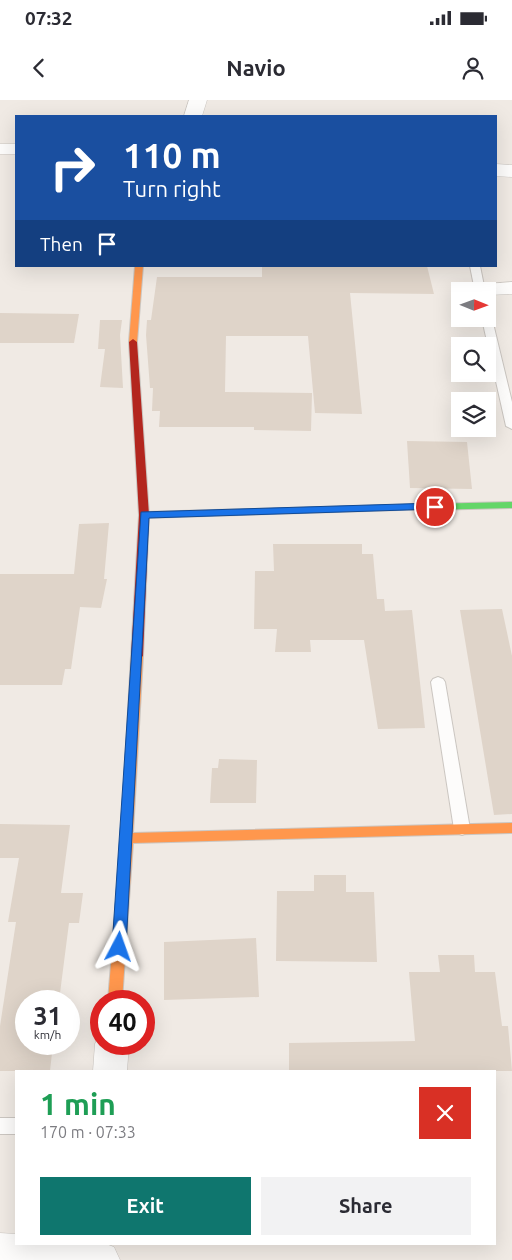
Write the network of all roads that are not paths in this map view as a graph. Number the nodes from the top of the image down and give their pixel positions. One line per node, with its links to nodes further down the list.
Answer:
1 (198, 100): 2 (street)
2 (193, 115)
3 (0, 149): 4 (street)
4 (15, 149)
5 (497, 170): 6 (street)
6 (512, 171)
7 (139, 267): 15 (street)
8 (475, 267): 9 (lane)
9 (478, 282)
10 (512, 288): 11 (street)
11 (496, 289)
12 (489, 328): 13 (lane)
13 (512, 426)
14 (512, 504): 15 (street)
15 (144, 514): 19 (street)
16 (438, 682): 18 (lane)
17 (512, 828): 18 (street)
18 (462, 829): 19 (street)
19 (127, 838): 20 (street)
20 (116, 990)
21 (111, 1055): 22 (street)
22 (110, 1070)
23 (0, 1126): 24 (lane)
24 (15, 1126)
25 (10, 1245): 27 (street)
26 (98, 1245): 27 (street)
27 (96, 1260): 28 (street)
28 (101, 1260)

